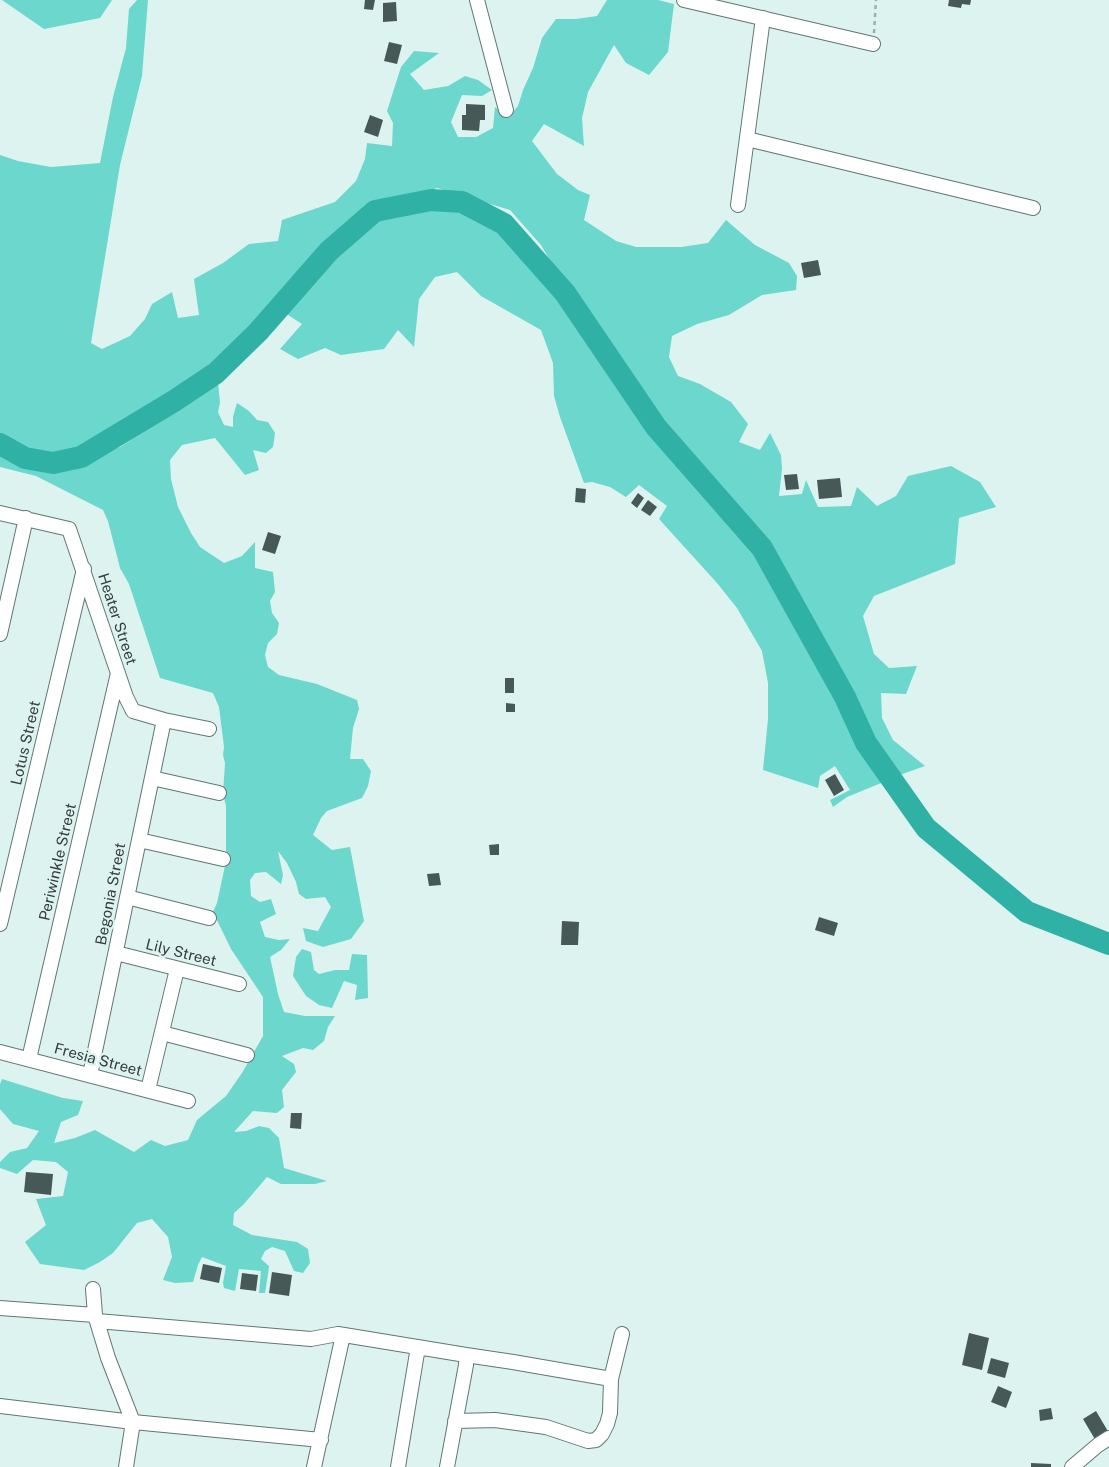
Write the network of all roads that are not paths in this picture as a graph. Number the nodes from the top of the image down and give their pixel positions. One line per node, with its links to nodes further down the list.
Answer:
1 (477, 0): 5 (street)
2 (684, 0): 3 (street)
3 (763, 18): 4 (street); 6 (street)
4 (873, 44)
5 (506, 110)
6 (747, 139): 7 (street); 8 (street)
7 (738, 205)
8 (1033, 208)
9 (0, 512): 10 (street, Heater Street)
10 (26, 518): 11 (street, Heater Street); 12 (street)
11 (84, 570): 13 (street, Heater Street); 22 (street, Lotus Street)
12 (0, 634)
13 (118, 673): 14 (street, Heater Street); 29 (street, Periwinkle Street)
14 (164, 720): 15 (street, Heater Street); 16 (street, Begonia Street)
15 (209, 730)
16 (152, 778): 17 (street); 18 (street, Begonia Street)
17 (219, 793)
18 (139, 840): 19 (street); 20 (street, Begonia Street)
19 (223, 859)
20 (127, 897): 21 (street); 23 (street, Begonia Street)
21 (209, 918)
22 (0, 924)
23 (116, 953): 24 (street, Lily Street); 30 (street, Begonia Street)
24 (177, 969): 25 (street, Lily Street); 26 (street)
25 (239, 984)
26 (162, 1033): 28 (street); 31 (street)
27 (0, 1052): 29 (street, Fresia Street)
28 (247, 1054)
29 (29, 1059): 30 (street, Fresia Street)
30 (90, 1074): 31 (street, Fresia Street)
31 (148, 1090): 32 (street, Fresia Street)
32 (188, 1101)
33 (93, 1289): 35 (street)
34 (0, 1308): 35 (street)
35 (96, 1318): 37 (street); 43 (street)
36 (622, 1334): 40 (street)
37 (343, 1335): 38 (street); 45 (street)
38 (418, 1347): 39 (street); 48 (street)
39 (466, 1356): 40 (street); 42 (street)
40 (611, 1379): 42 (street)
41 (0, 1406): 43 (street)
42 (454, 1421): 49 (street)
43 (133, 1422): 45 (street); 46 (street)
44 (1109, 1438): 50 (street)
45 (321, 1440): 47 (street)
46 (126, 1467)
47 (314, 1467)
48 (398, 1467)
49 (447, 1467)
50 (1072, 1467)

